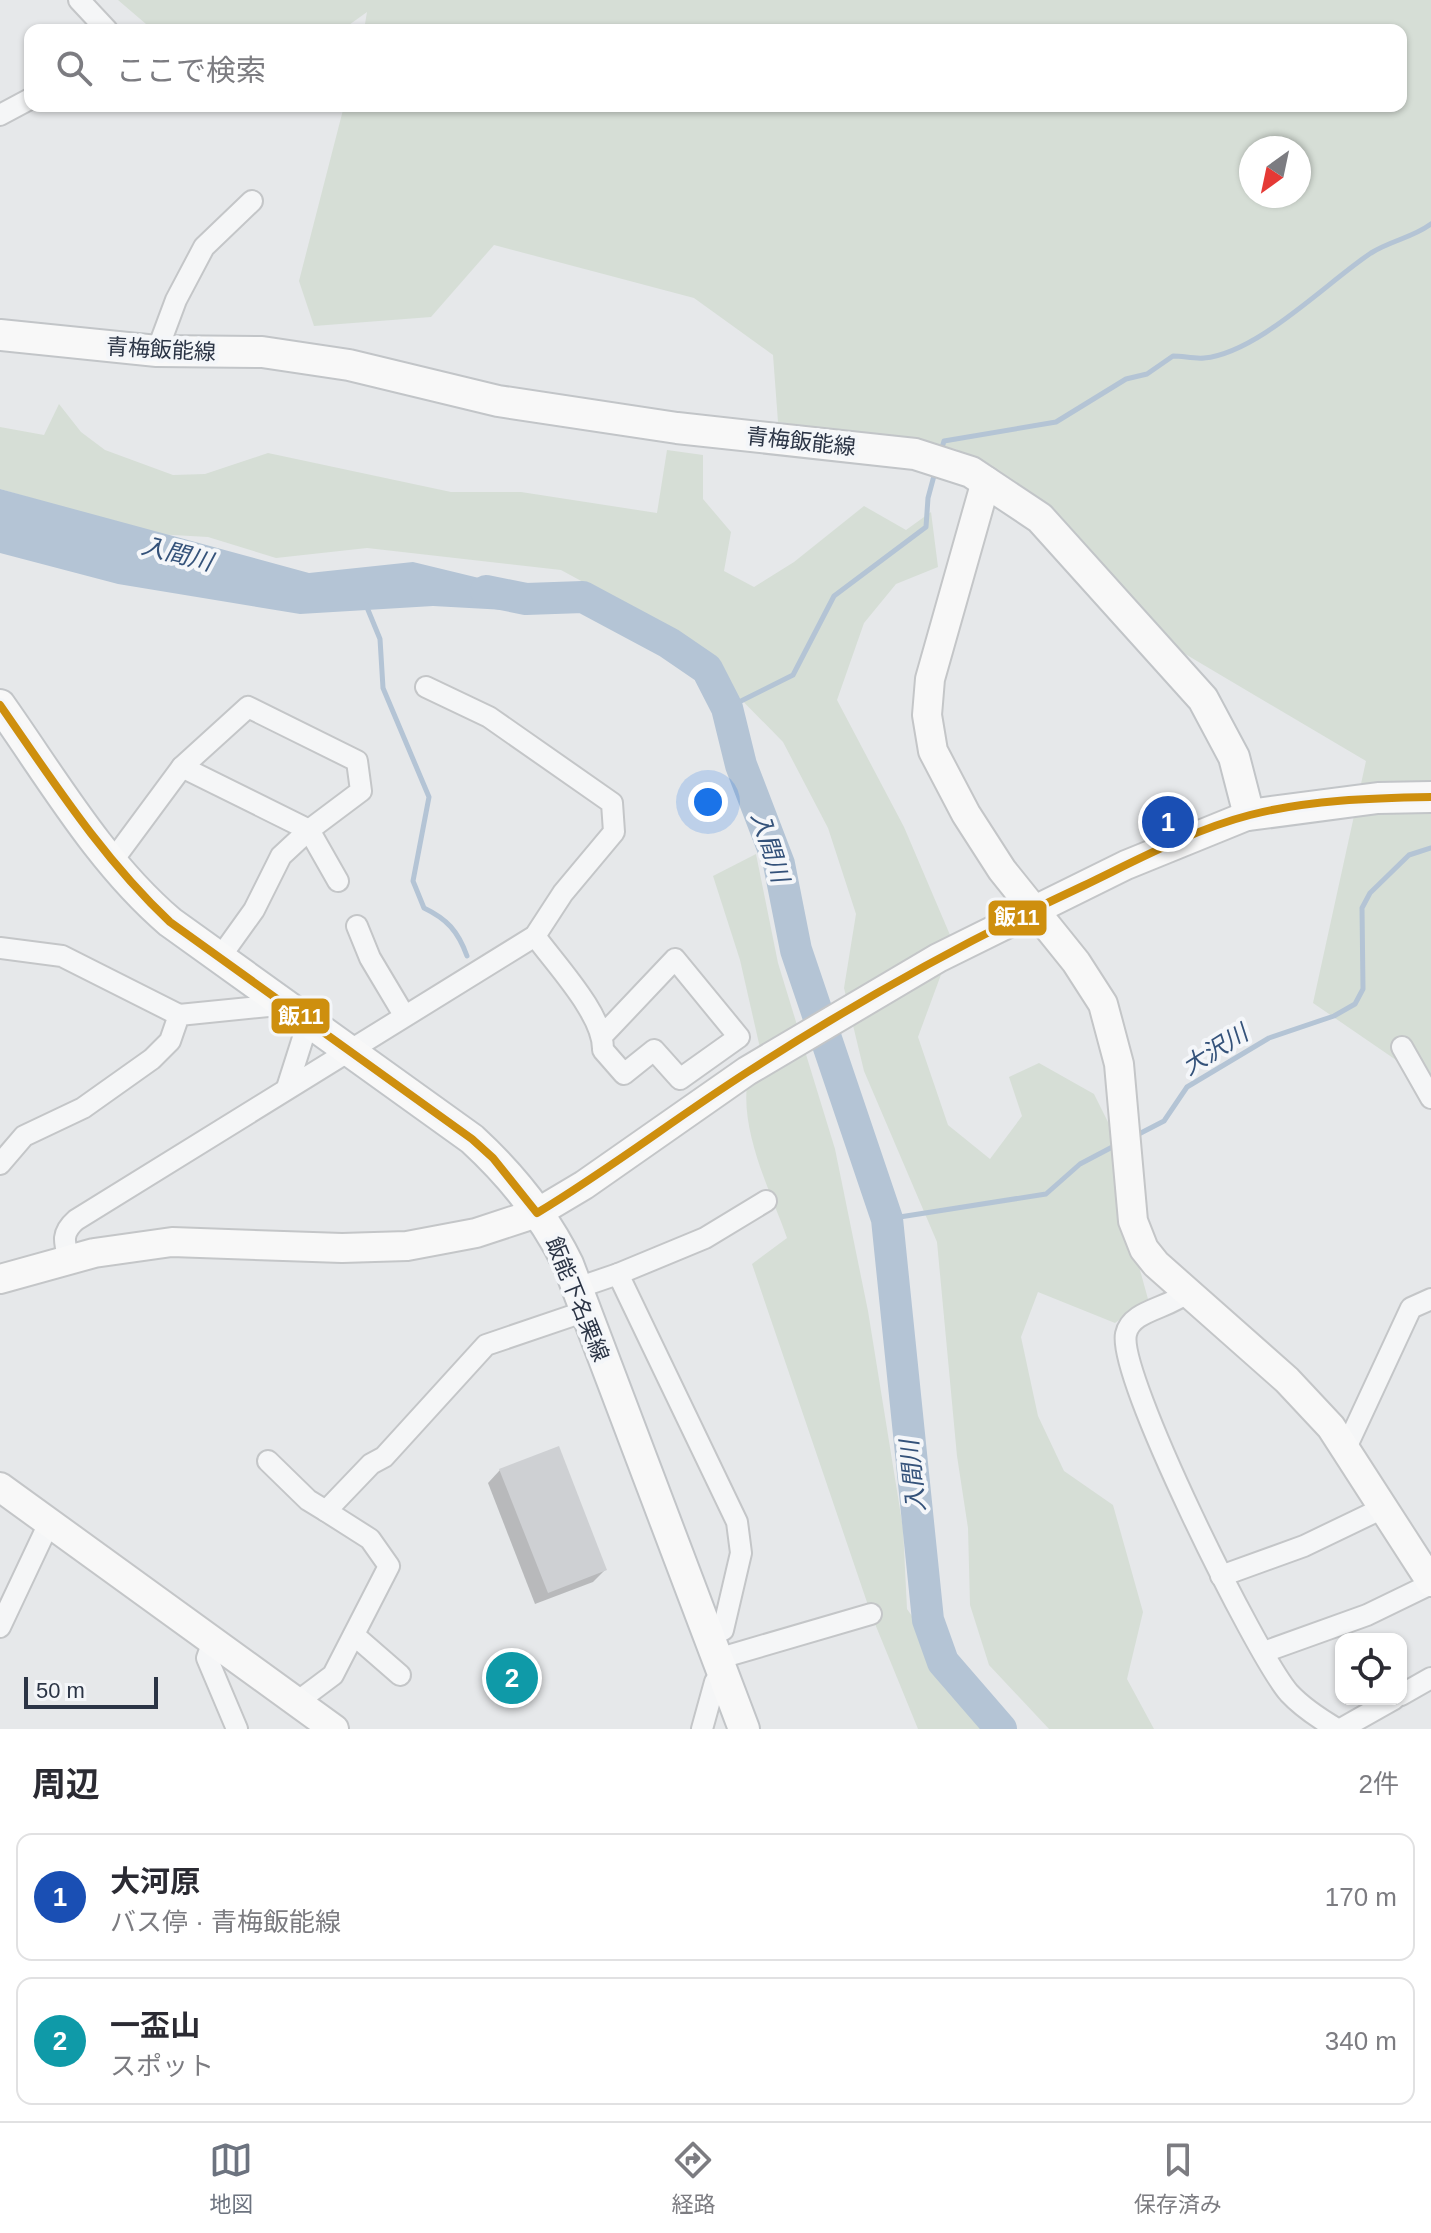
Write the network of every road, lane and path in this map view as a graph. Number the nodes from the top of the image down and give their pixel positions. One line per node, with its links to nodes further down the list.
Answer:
1 (79, 0): 2 (street)
2 (101, 24)
3 (24, 102): 4 (street)
4 (0, 115)
5 (252, 201): 7 (street)
6 (0, 335): 7 (main road, 青梅飯能線)
7 (157, 351): 8 (main road, 青梅飯能線)
8 (974, 475): 13 (main road, 青梅飯能線); 17 (street)
9 (426, 687): 19 (street)
10 (0, 705): 15 (main road, 飯能下名栗線)
11 (182, 767): 14 (street); 14 (street); 15 (street)
12 (1431, 797): 13 (main road)
13 (1249, 815): 17 (street)
14 (309, 830): 16 (street); 21 (street)
15 (111, 863): 21 (main road, 飯能下名栗線)
16 (338, 881)
17 (1032, 909): 32 (street); 36 (street)
18 (357, 926): 24 (street)
19 (535, 936): 24 (street); 25 (street)
20 (0, 948): 23 (street)
21 (221, 956): 22 (main road, 飯能下名栗線)
22 (299, 1012): 23 (street); 27 (main road, 飯能下名栗線); 28 (street)
23 (179, 1015): 30 (street)
24 (404, 1015): 27 (street)
25 (604, 1034): 25 (street)
26 (1402, 1047): 29 (street)
27 (351, 1050): 28 (street); 32 (main road, 飯能下名栗線)
28 (287, 1088): 33 (street)
29 (1431, 1098)
30 (0, 1164)
31 (766, 1201): 34 (street)
32 (537, 1213): 33 (street); 38 (main road, 飯能下名栗線)
33 (69, 1260): 35 (street)
34 (618, 1274): 38 (street); 52 (street)
35 (0, 1279)
36 (1188, 1292): 39 (street); 45 (street)
37 (1431, 1299): 39 (street)
38 (582, 1300): 43 (street); 52 (main road, 飯能下名栗線)
39 (1345, 1450): 42 (street)
40 (268, 1461): 43 (street)
41 (0, 1487): 44 (street)
42 (1383, 1508): 45 (street); 46 (street)
43 (326, 1511): 49 (street)
44 (49, 1523): 48 (street); 50 (street)
45 (1221, 1576): 51 (street)
46 (1431, 1583): 51 (street)
47 (871, 1614): 52 (street)
48 (0, 1627)
49 (354, 1635): 53 (street); 56 (street)
50 (213, 1641): 56 (street); 58 (street)
51 (1264, 1652): 62 (street)
52 (717, 1658): 60 (street); 61 (main road, 飯能下名栗線)
53 (400, 1675)
54 (1431, 1678): 55 (street)
55 (1407, 1692)
56 (297, 1702): 59 (street)
57 (1383, 1705): 62 (street)
58 (230, 1727)
59 (334, 1729)
60 (702, 1729)
61 (744, 1729)
62 (1339, 1729)

